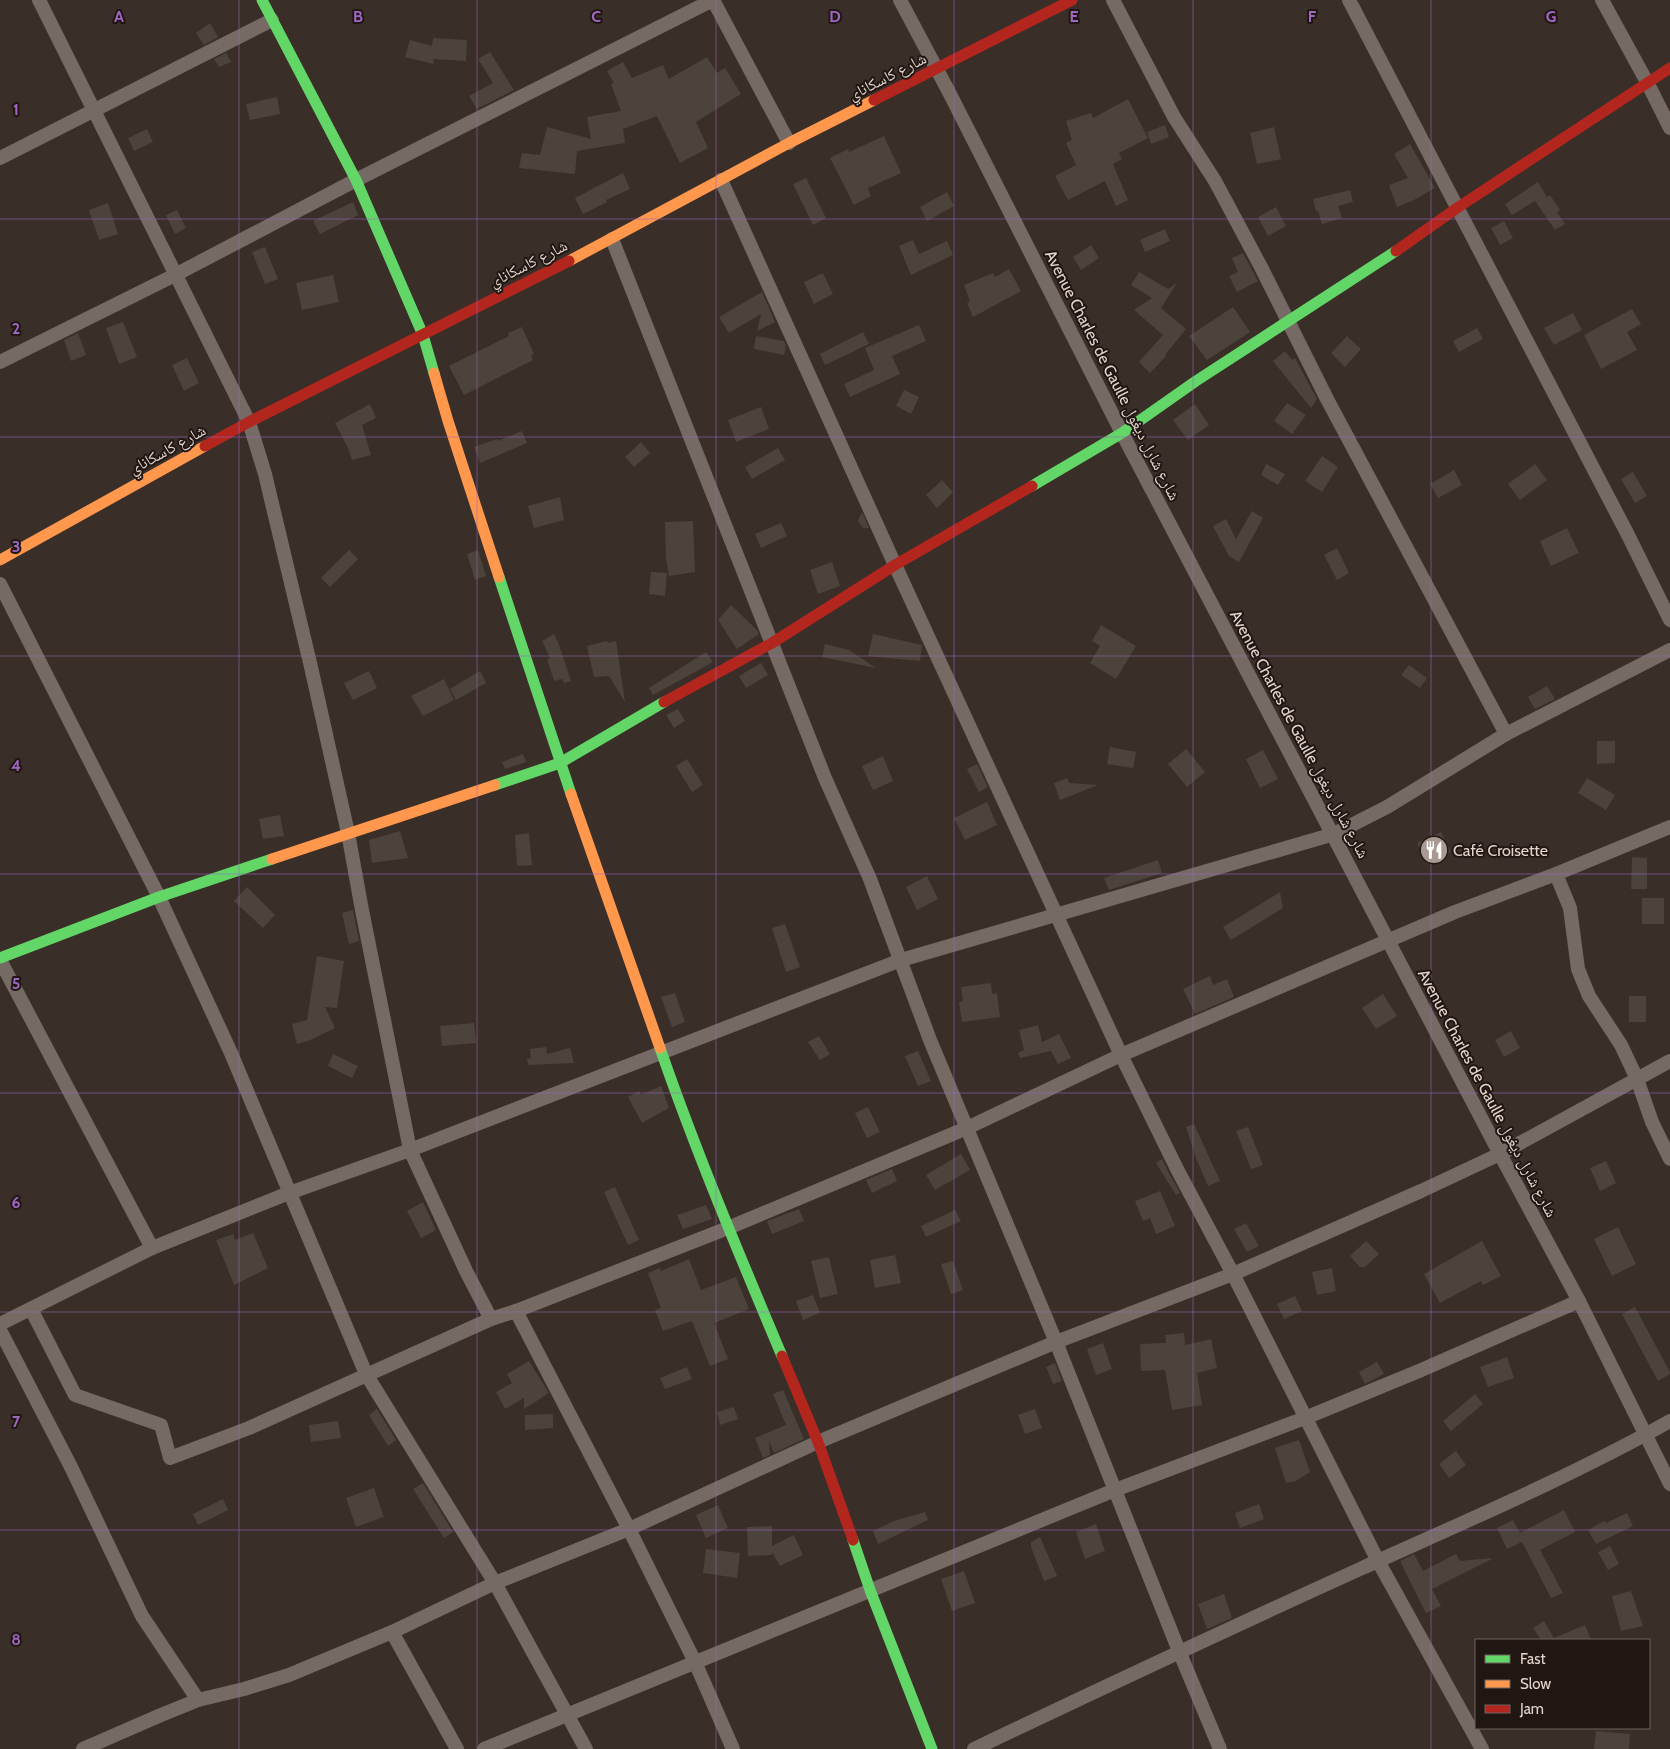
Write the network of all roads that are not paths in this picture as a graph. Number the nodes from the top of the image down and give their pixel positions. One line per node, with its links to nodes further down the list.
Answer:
1 (39, 0): 13 (street)
2 (262, 0): 9 (street)
3 (713, 0): 15 (street); 17 (street)
4 (900, 0): 11 (street, Avenue Charles de Gaulle شارع شارل ديغول)
5 (1072, 0): 11 (street, شارع كاسكاناي)
6 (1112, 0): 22 (street)
7 (1349, 0): 19 (street)
8 (1602, 0): 12 (street)
9 (272, 20): 13 (street); 17 (street)
10 (1670, 68): 12 (street)
11 (937, 69): 15 (street, شارع كاسكاناي); 26 (street, Avenue Charles de Gaulle شارع شارل ديغول)
12 (1648, 82): 14 (street); 19 (street)
13 (93, 110): 16 (street); 21 (street)
14 (1670, 128)
15 (789, 143): 18 (street, شارع كاسكاناي)
16 (0, 158)
17 (356, 180): 21 (street); 23 (street)
18 (721, 180): 20 (street, شارع كاسكاناي); 28 (street)
19 (1457, 208): 22 (street); 30 (street)
20 (612, 239): 23 (street, شارع كاسكاناي); 31 (street)
21 (175, 275): 24 (street); 25 (street)
22 (1289, 322): 26 (street); 33 (street)
23 (424, 335): 25 (street, شارع كاسكاناي); 34 (street)
24 (0, 362)
25 (249, 422): 27 (street, شارع كاسكاناي); 36 (street)
26 (1122, 433): 28 (street); 37 (street, Avenue Charles de Gaulle شارع شارل ديغول)
27 (0, 560)
28 (895, 565): 31 (street); 40 (street)
29 (0, 584): 39 (street)
30 (1670, 620)
31 (772, 642): 34 (street); 43 (street)
32 (1670, 650): 33 (street)
33 (1506, 734): 37 (street)
34 (560, 763): 36 (street); 44 (street)
35 (1670, 827): 38 (street)
36 (348, 833): 39 (street); 49 (street)
37 (1334, 834): 40 (street); 41 (street, Avenue Charles de Gaulle شارع شارل ديغول)
38 (1556, 874): 41 (street); 47 (street)
39 (159, 897): 42 (street); 52 (street)
40 (1055, 914): 43 (street); 45 (street)
41 (1388, 940): 45 (street); 50 (street, Avenue Charles de Gaulle شارع شارل ديغول)
42 (0, 959): 54 (street)
43 (901, 960): 44 (street); 48 (street)
44 (662, 1054): 49 (street); 53 (street)
45 (1121, 1056): 48 (street); 55 (street)
46 (1670, 1060): 47 (street)
47 (1637, 1079): 50 (street); 51 (street)
48 (967, 1128): 53 (street); 62 (street)
49 (410, 1150): 52 (street); 59 (street)
50 (1500, 1154): 55 (street); 56 (street, Avenue Charles de Gaulle شارع شارل ديغول)
51 (1670, 1158)
52 (289, 1193): 54 (street); 63 (street)
53 (728, 1228): 58 (street); 67 (street)
54 (152, 1248): 57 (street)
55 (1233, 1274): 62 (street); 64 (street)
56 (1579, 1301): 64 (street); 66 (street, Avenue Charles de Gaulle شارع شارل ديغول)
57 (31, 1309): 60 (street); 63 (street)
58 (516, 1311): 59 (street); 70 (street)
59 (491, 1319): 63 (street)
60 (0, 1324)
61 (0, 1330): 77 (street)
62 (1056, 1342): 67 (street); 69 (street)
63 (366, 1374): 72 (street)
64 (1305, 1418): 69 (street); 71 (street)
65 (1670, 1421): 66 (street)
66 (1645, 1435): 68 (street, Avenue Charles de Gaulle شارع شارل ديغول); 71 (street)
67 (818, 1442): 70 (street); 73 (street)
68 (1670, 1484)
69 (1115, 1490): 73 (street); 75 (street)
70 (629, 1529): 72 (street); 76 (street)
71 (1378, 1561): 75 (street); 87 (street)
72 (495, 1583): 74 (street); 78 (street)
73 (870, 1590): 76 (street); 84 (street)
74 (392, 1632): 77 (street); 80 (street)
75 (1179, 1651): 85 (street); 86 (street)
76 (695, 1662): 78 (street); 83 (street)
77 (198, 1700): 79 (street)
78 (567, 1714): 81 (street); 82 (street)
79 (83, 1749)
80 (457, 1749)
81 (484, 1749)
82 (586, 1749)
83 (733, 1749)
84 (932, 1749)
85 (974, 1749)
86 (1220, 1749)
87 (1482, 1749)

